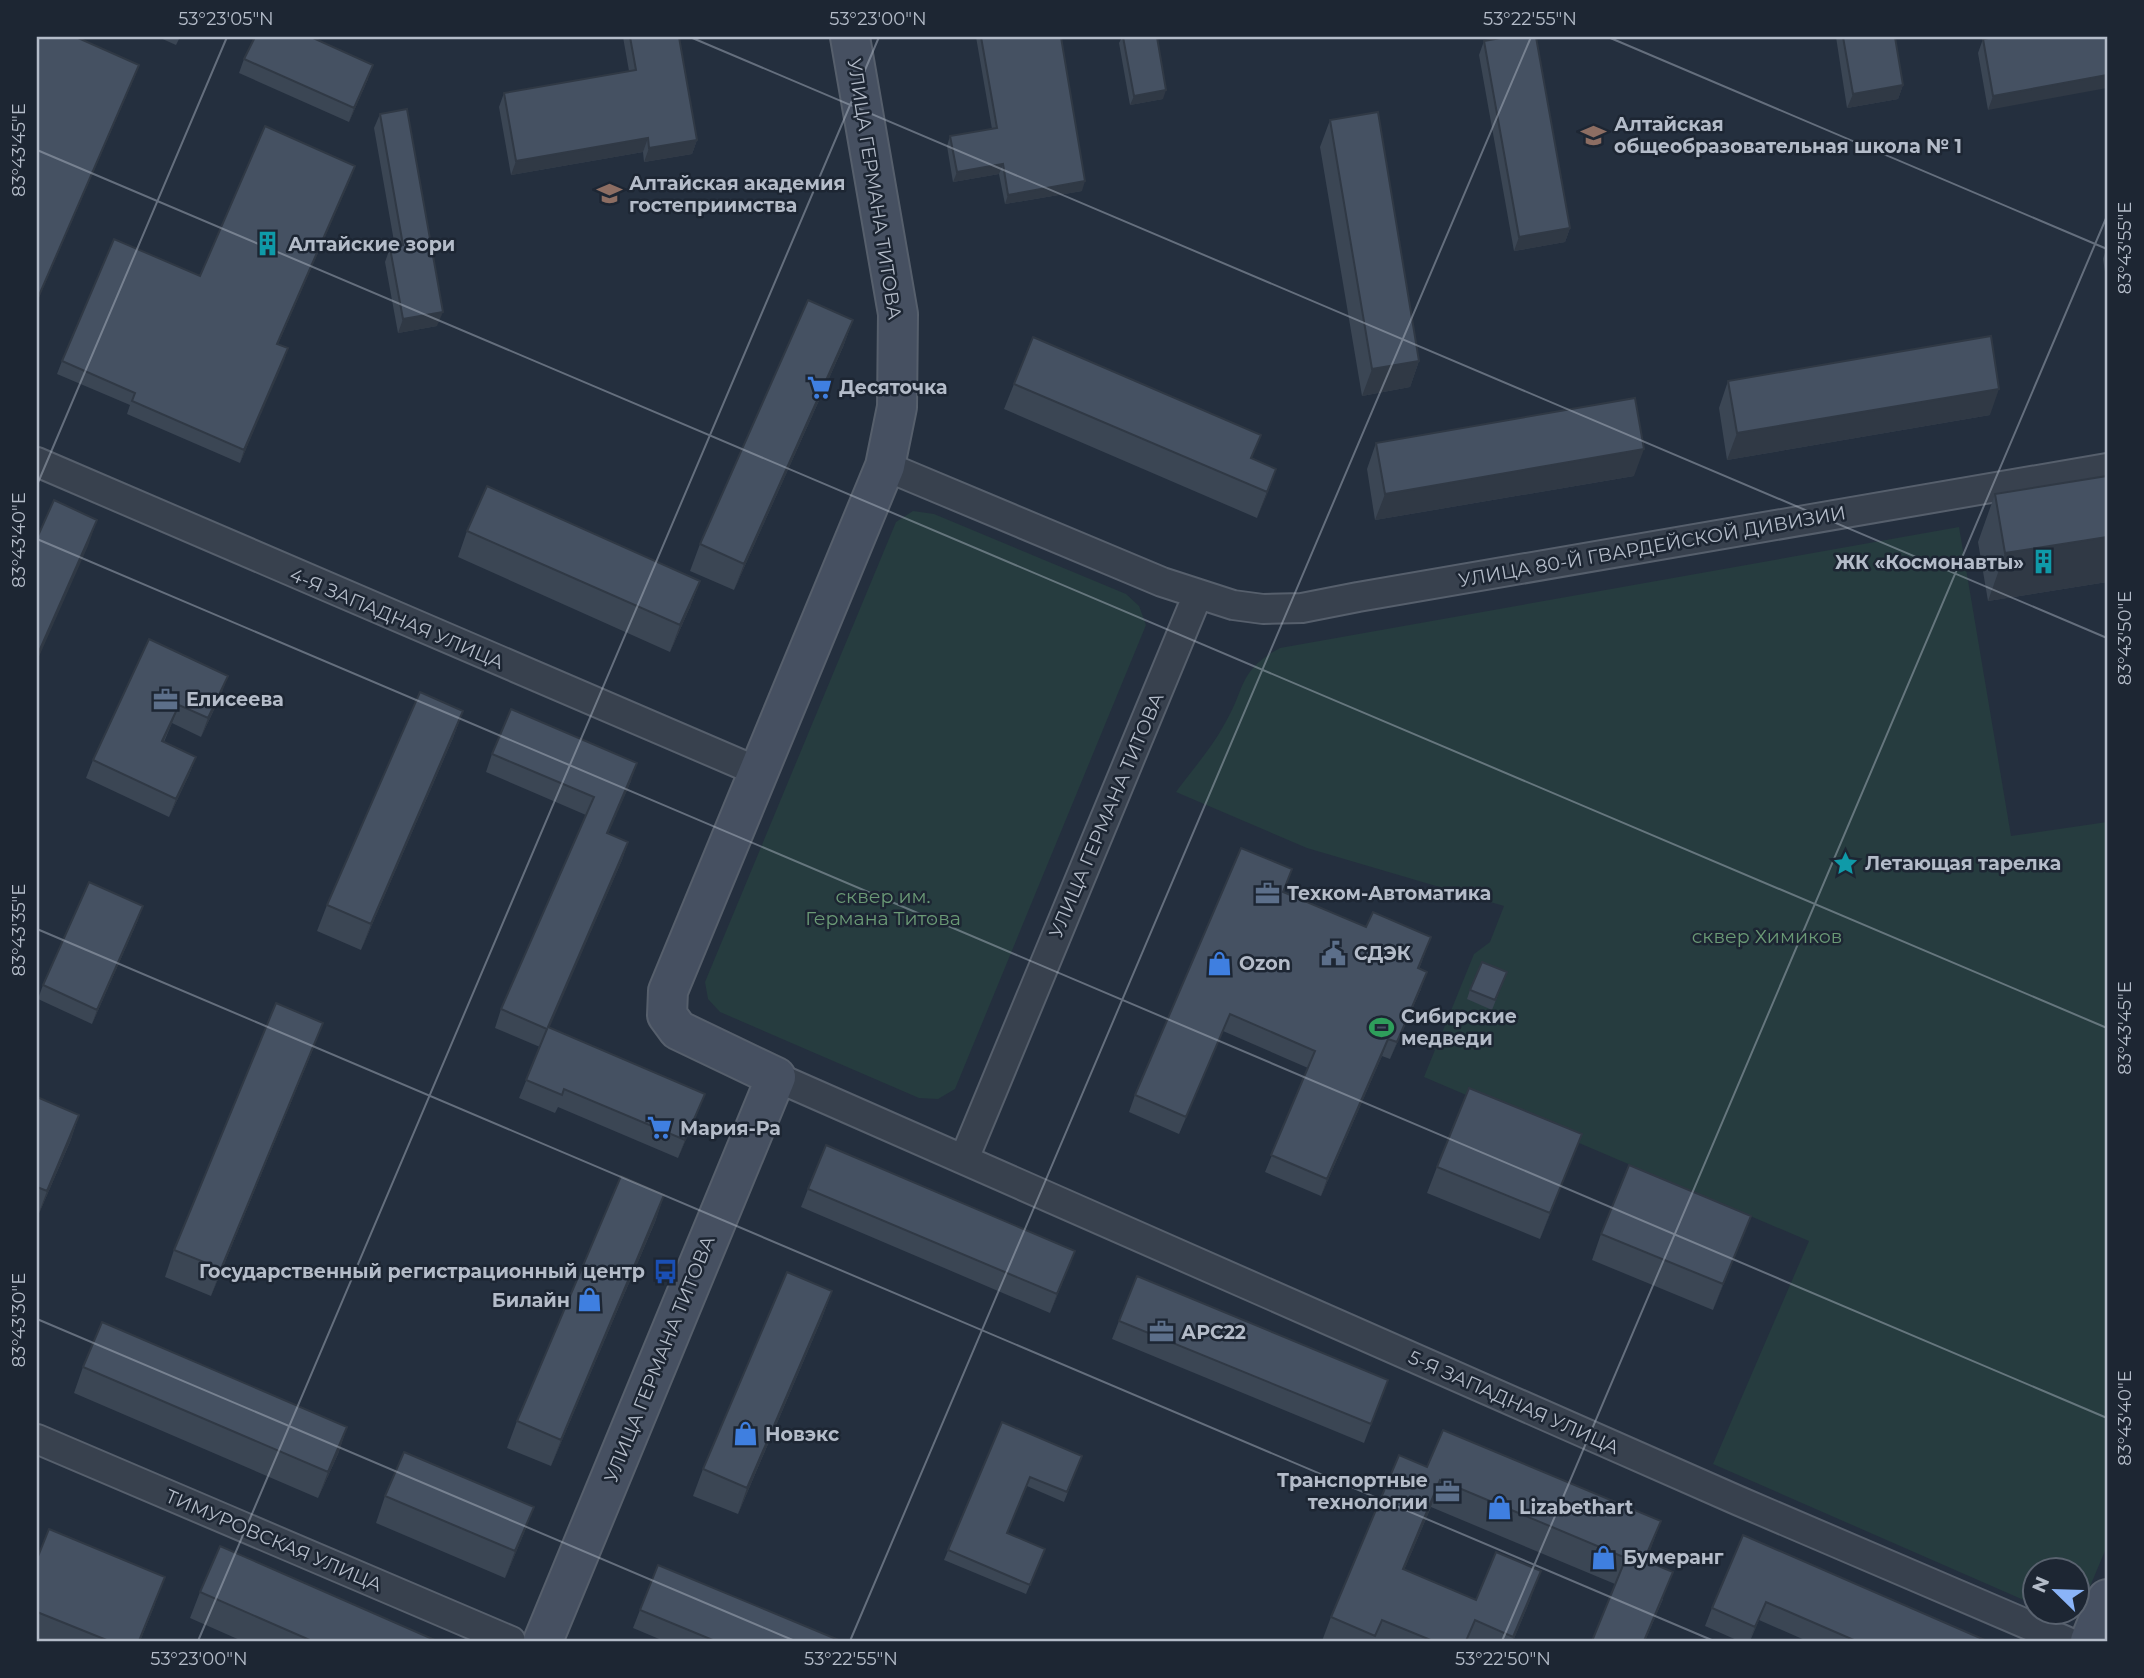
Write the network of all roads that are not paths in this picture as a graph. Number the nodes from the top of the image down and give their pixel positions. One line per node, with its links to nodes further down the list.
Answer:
1 (850, 37): 3 (street, УЛИЦА ГЕРМАНА ТИТОВА)
2 (37, 462): 6 (street, 4-Я ЗАПАДНАЯ УЛИЦА)
3 (885, 466): 5 (street); 6 (street, УЛИЦА ГЕРМАНА ТИТОВА)
4 (2107, 468): 5 (street, УЛИЦА 80-Й ГВАРДЕЙСКОЙ ДИВИЗИИ)
5 (1198, 594): 8 (street, УЛИЦА ГЕРМАНА ТИТОВА)
6 (759, 772): 7 (street, УЛИЦА ГЕРМАНА ТИТОВА)
7 (776, 1077): 8 (street, УЛИЦА ГЕРМАНА ТИТОВА); 12 (street, УЛИЦА ГЕРМАНА ТИТОВА)
8 (964, 1160): 13 (street, 5-Я ЗАПАДНАЯ УЛИЦА)
9 (37, 1439): 11 (street, ТИМУРОВСКАЯ УЛИЦА)
10 (2107, 1599): 14 (street)
11 (511, 1641)
12 (543, 1641)
13 (2066, 1641)
14 (2090, 1641)

